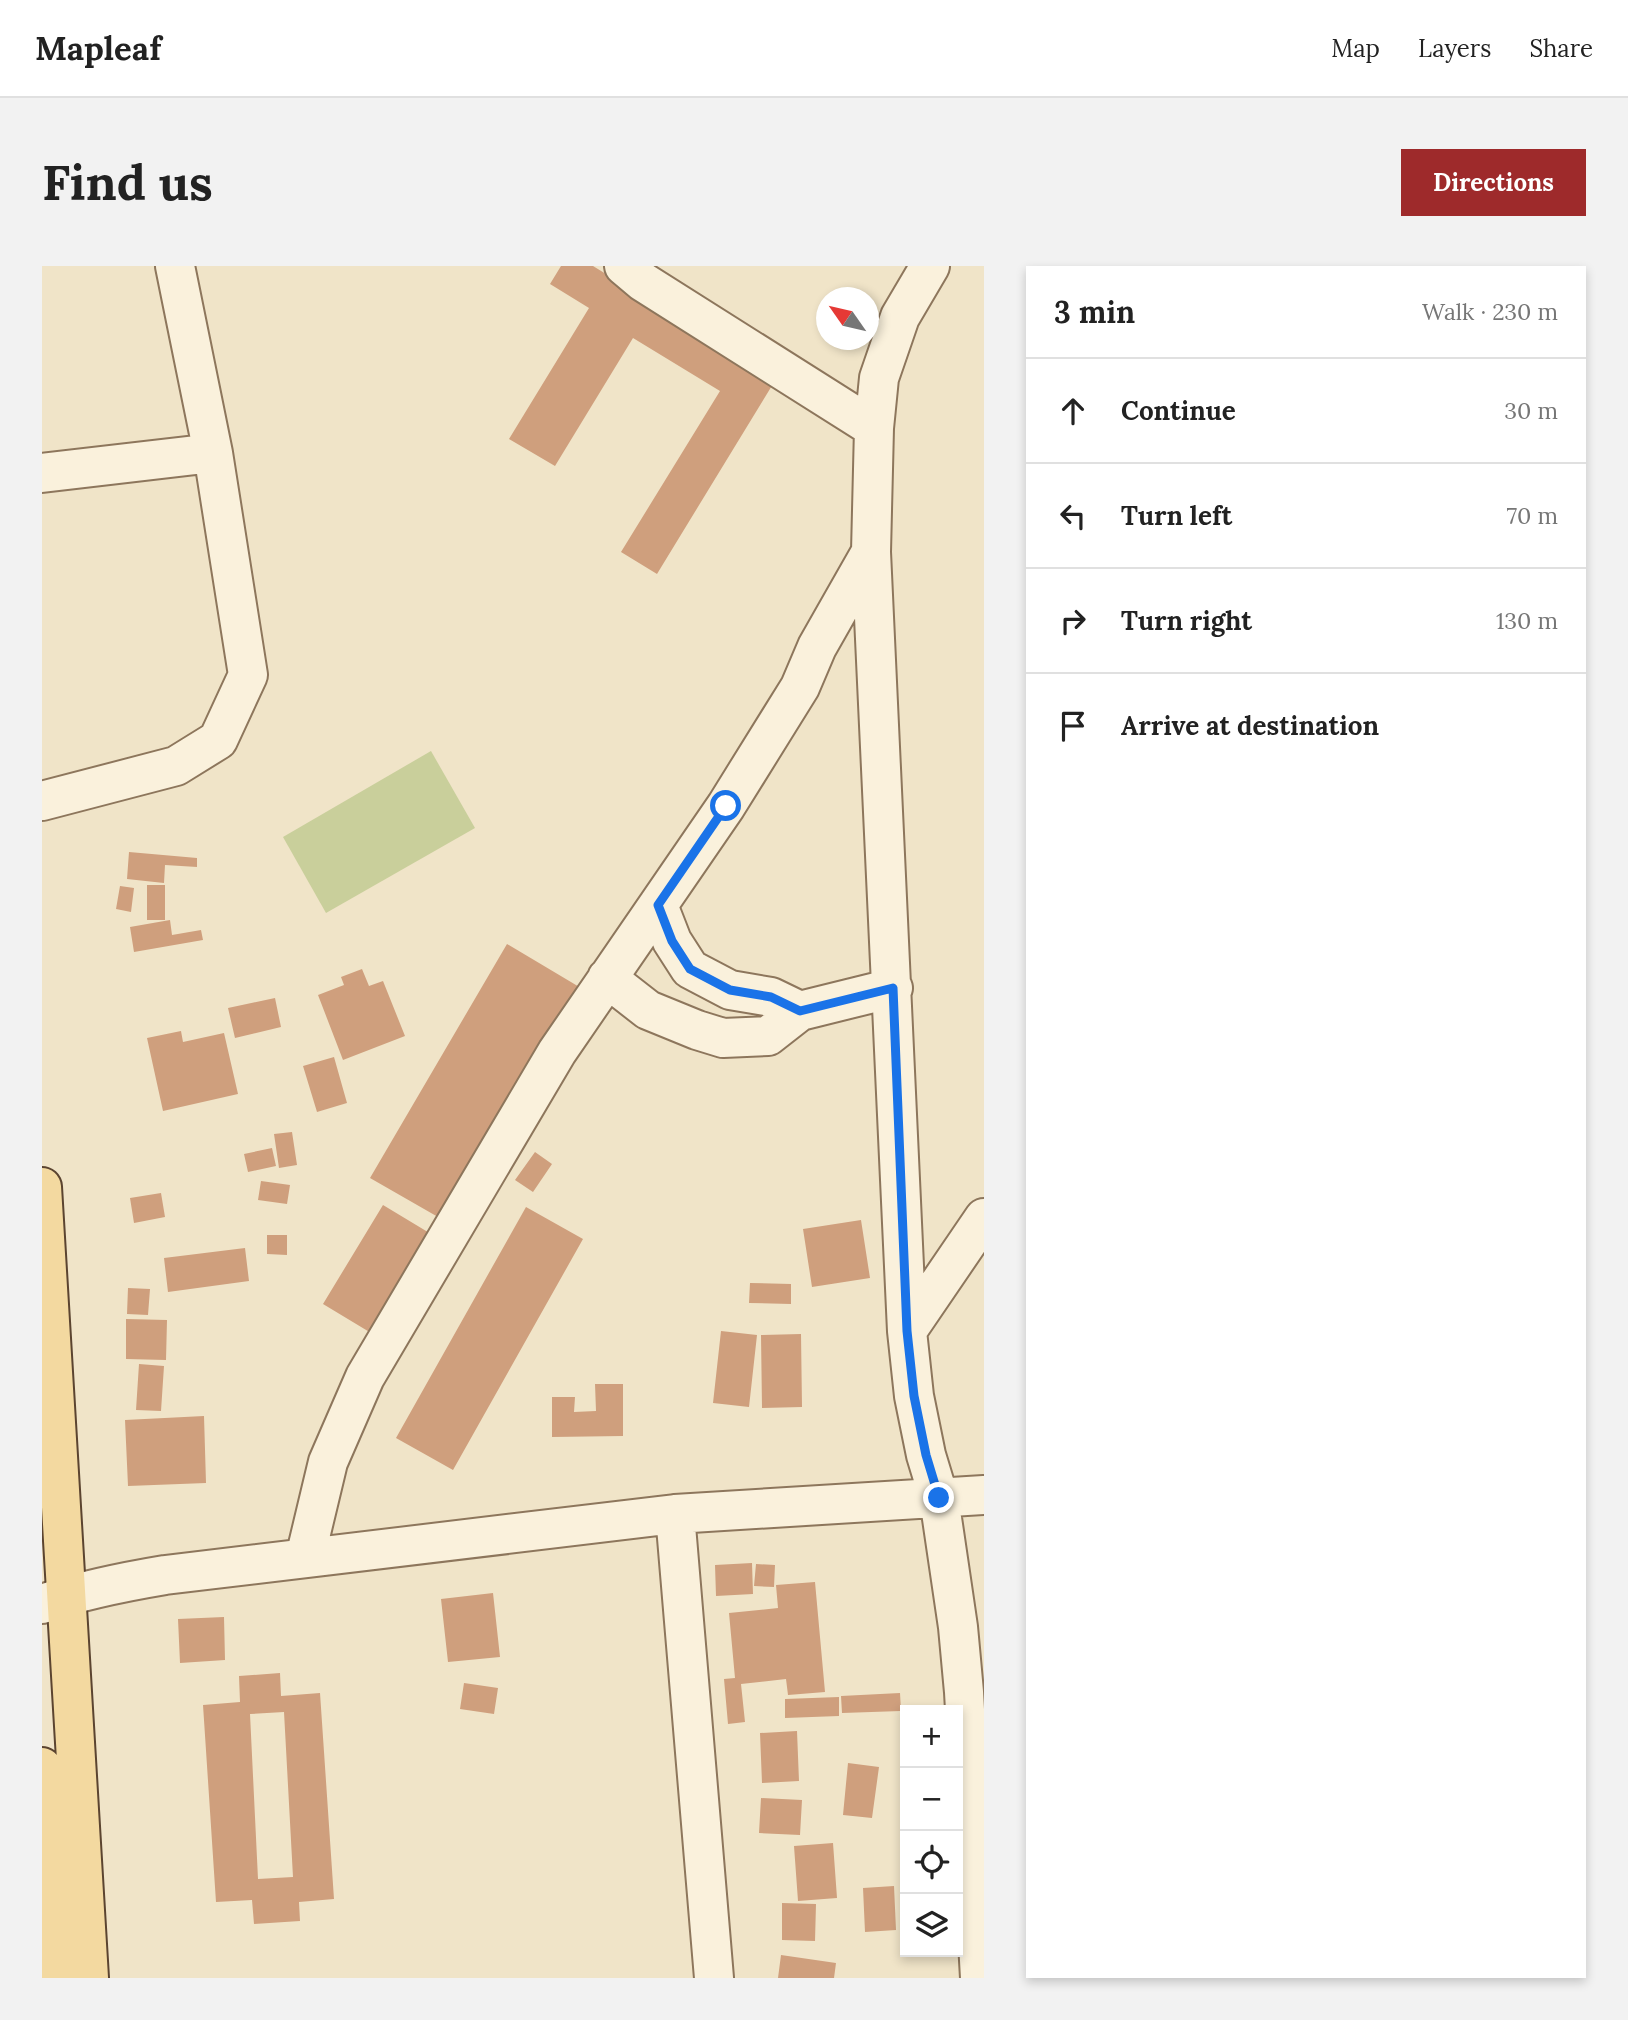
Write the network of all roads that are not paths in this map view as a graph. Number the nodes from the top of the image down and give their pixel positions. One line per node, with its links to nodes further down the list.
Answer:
1 (175, 266): 5 (street)
2 (624, 266): 4 (street)
3 (930, 266): 4 (street)
4 (874, 428): 7 (street)
5 (213, 453): 6 (street); 8 (street)
6 (42, 472)
7 (871, 552): 9 (street); 11 (street)
8 (42, 801)
9 (658, 905): 10 (street); 12 (street)
10 (607, 978): 12 (street); 19 (street)
11 (893, 988): 12 (street); 15 (street)
12 (800, 1011)
13 (42, 1187): 20 (main road)
14 (984, 1218): 15 (street)
15 (907, 1331): 17 (street)
16 (984, 1496): 17 (street)
17 (939, 1498): 18 (street); 22 (street)
18 (675, 1514): 19 (street); 25 (street)
19 (306, 1558): 20 (street)
20 (55, 1600): 24 (main road)
21 (42, 1767): 23 (main road)
22 (981, 1966)
23 (59, 1978)
24 (89, 1978)
25 (714, 1978)

